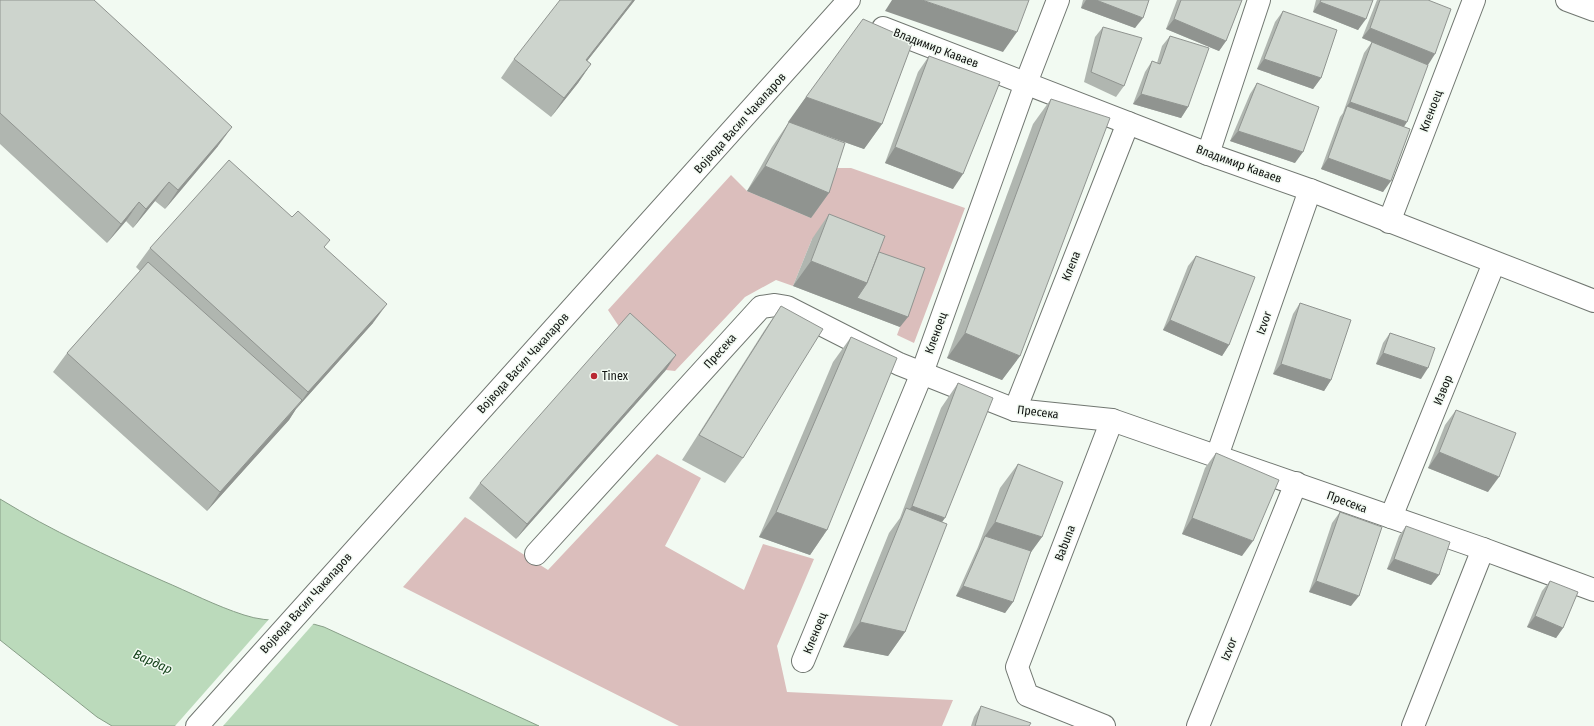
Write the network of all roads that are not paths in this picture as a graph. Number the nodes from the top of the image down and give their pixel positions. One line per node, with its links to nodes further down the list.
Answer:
1 (849, 0): 25 (street, Војвода Васил Чакаларов)
2 (1058, 0): 8 (street, Кленоец)
3 (1259, 0): 10 (street)
4 (1474, 0): 12 (street, Кленоец)
5 (1567, 0): 6 (street)
6 (1594, 10)
7 (883, 28): 8 (street, Владимир Каваев)
8 (1026, 83): 9 (street, Владимир Каваев); 15 (street, Кленоец)
9 (1128, 123): 10 (street, Владимир Каваев); 16 (street, Клепа)
10 (1208, 154): 11 (street, Владимир Каваев)
11 (1310, 190): 12 (street, Владимир Каваев); 18 (street, Izvor)
12 (1389, 222): 13 (street, Владимир Каваев)
13 (1494, 263): 14 (street, Владимир Каваев); 20 (street, Извор)
14 (1594, 301)
15 (922, 373): 16 (street, Пресека); 22 (street, Пресека); 24 (street, Кленоец)
16 (1015, 410): 17 (street, Пресека)
17 (1112, 420): 18 (street, Пресека); 26 (street, Babuna)
18 (1217, 456): 19 (street, Пресека)
19 (1296, 483): 20 (street, Пресека); 27 (street, Izvor)
20 (1391, 518): 21 (street, Пресека)
21 (1483, 549): 23 (street, Пресека); 28 (street)
22 (536, 554)
23 (1594, 590)
24 (803, 661)
25 (197, 726)
26 (1104, 726)
27 (1198, 726)
28 (1413, 726)

